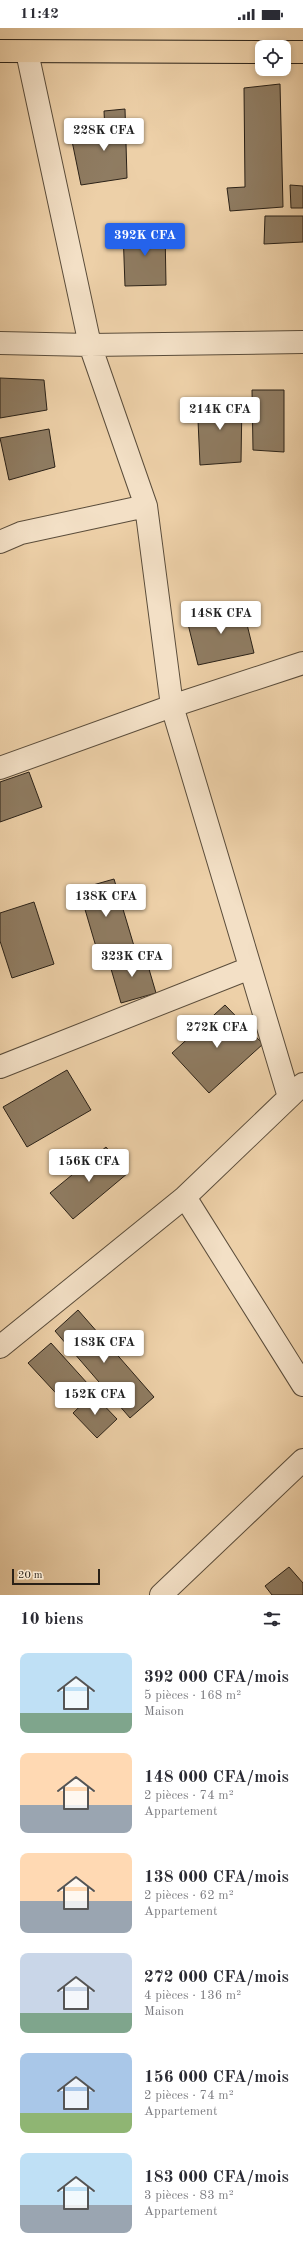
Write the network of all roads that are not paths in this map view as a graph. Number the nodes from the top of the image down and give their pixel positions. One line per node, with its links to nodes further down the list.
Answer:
1 (0, 52): 2 (highway)
2 (27, 52): 3 (highway); 8 (street)
3 (255, 52)
4 (291, 52): 5 (highway)
5 (303, 52)
6 (303, 342): 8 (street)
7 (0, 343): 8 (street)
8 (90, 345): 9 (street)
9 (146, 506): 10 (street); 12 (street)
10 (0, 542)
11 (303, 663): 12 (street)
12 (172, 706): 13 (street); 14 (street)
13 (0, 768)
14 (250, 968): 15 (street); 16 (street)
15 (0, 1067)
16 (296, 1090): 17 (street)
17 (186, 1197): 18 (street); 19 (street)
18 (0, 1347)
19 (303, 1385)
20 (303, 1460): 21 (street)
21 (161, 1595)

